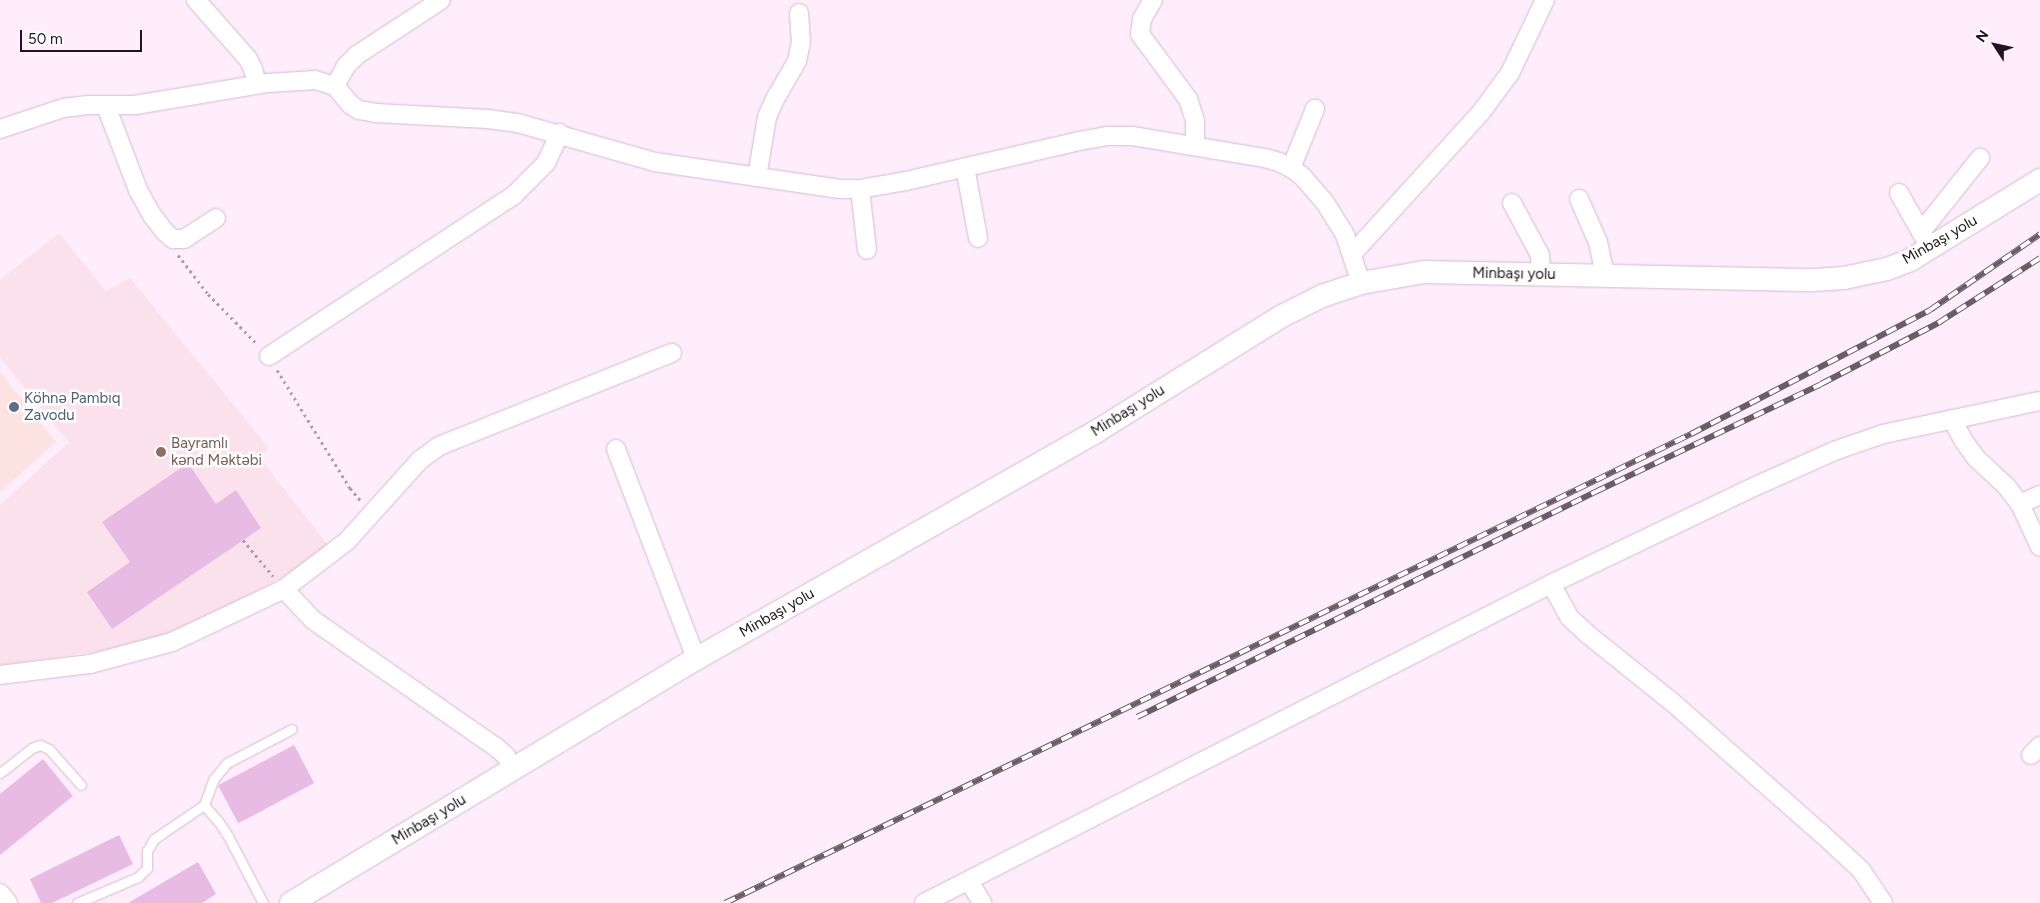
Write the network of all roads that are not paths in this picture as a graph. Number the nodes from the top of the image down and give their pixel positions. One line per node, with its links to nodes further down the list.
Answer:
1 (196, 0): 6 (street)
2 (441, 0): 7 (street)
3 (1153, 0): 12 (street)
4 (1544, 0): 26 (street)
5 (800, 12): 16 (street)
6 (257, 84): 7 (street); 8 (street)
7 (334, 86): 11 (street)
8 (106, 106): 10 (street); 22 (street)
9 (1315, 109): 15 (street)
10 (0, 129)
11 (560, 133): 16 (street); 31 (street)
12 (1195, 146): 14 (street); 15 (street)
13 (1980, 158): 24 (street)
14 (965, 167): 18 (street); 23 (street)
15 (1290, 168): 26 (street)
16 (757, 177): 18 (street)
17 (2040, 180): 24 (street, Minbaşı yolu)
18 (860, 189): 25 (street)
19 (1899, 193): 24 (street)
20 (1579, 199): 28 (street)
21 (1512, 203): 27 (street)
22 (216, 218)
23 (978, 238)
24 (1926, 240): 28 (street, Minbaşı yolu)
25 (867, 250)
26 (1353, 253): 29 (street)
27 (1541, 275): 28 (street, Minbaşı yolu); 29 (street, Minbaşı yolu)
28 (1605, 276)
29 (1361, 283): 40 (street, Minbaşı yolu)
30 (672, 352): 39 (street)
31 (269, 356)
32 (2040, 401): 33 (street)
33 (1952, 419): 36 (street); 38 (street)
34 (616, 449): 40 (street)
35 (2040, 495): 36 (street)
36 (2020, 504): 37 (street)
37 (2040, 547)
38 (1551, 584): 47 (street); 55 (street)
39 (284, 590): 41 (street); 43 (street)
40 (696, 659): 43 (street, Minbaşı yolu)
41 (0, 675)
42 (292, 729): 46 (lane)
43 (514, 770): 52 (street, Minbaşı yolu)
44 (0, 773): 45 (lane)
45 (82, 786)
46 (204, 805): 50 (lane); 51 (lane)
47 (969, 881): 53 (street); 54 (street)
48 (0, 893): 49 (street)
49 (8, 903)
50 (77, 903)
51 (264, 903)
52 (290, 903)
53 (924, 903)
54 (982, 903)
55 (1883, 903)

